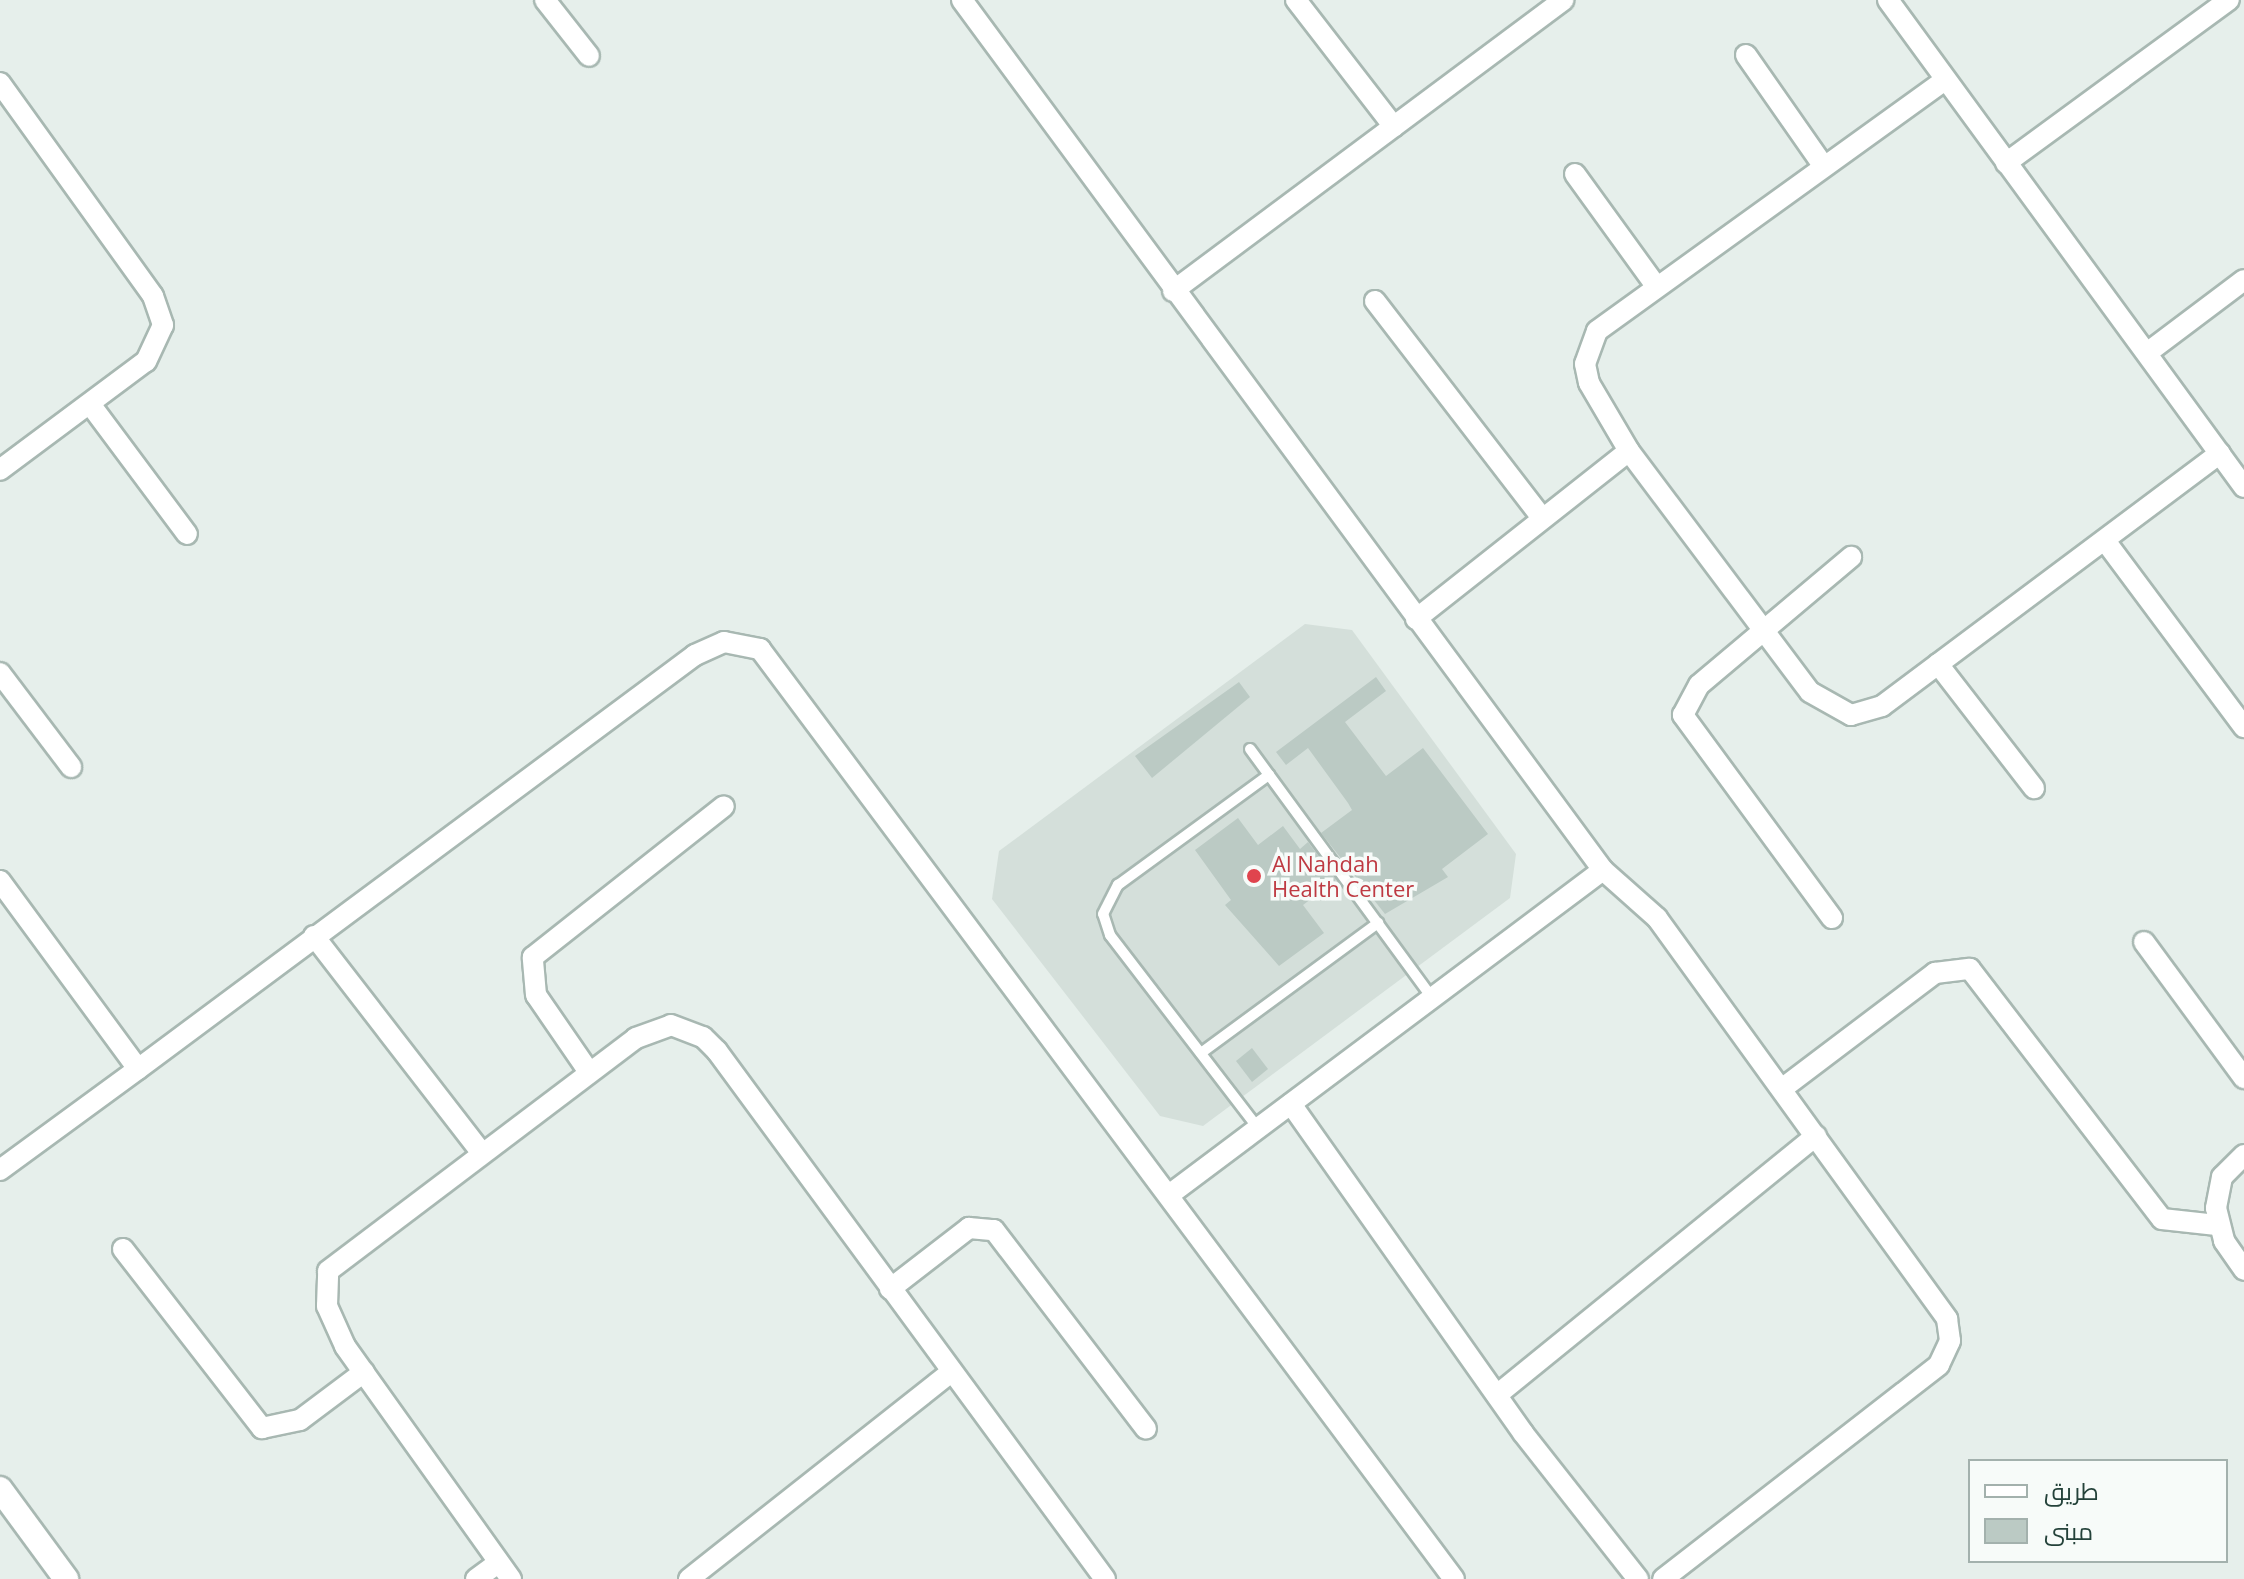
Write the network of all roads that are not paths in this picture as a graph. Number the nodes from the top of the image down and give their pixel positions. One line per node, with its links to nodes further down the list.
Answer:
1 (545, 0): 8 (street)
2 (962, 0): 17 (street)
3 (1296, 0): 11 (street)
4 (1564, 0): 11 (street)
5 (1888, 0): 9 (street)
6 (2229, 0): 12 (street)
7 (1746, 55): 13 (street)
8 (589, 56)
9 (1945, 80): 12 (street); 13 (street)
10 (0, 83): 20 (street)
11 (1394, 127): 17 (street)
12 (2006, 163): 19 (street)
13 (1822, 164): 16 (street)
14 (1575, 174): 16 (street)
15 (2244, 280): 19 (street)
16 (1654, 283): 21 (street)
17 (1173, 291): 29 (street)
18 (1375, 301): 25 (street)
19 (2147, 353): 22 (street)
20 (90, 404): 23 (street); 26 (street)
21 (1629, 451): 25 (street); 30 (street)
22 (2220, 453): 24 (street); 27 (street)
23 (0, 470)
24 (2244, 487)
25 (1542, 518): 29 (street)
26 (187, 534)
27 (2106, 542): 31 (street); 33 (street)
28 (1851, 557): 30 (street)
29 (1416, 619): 39 (street)
30 (1762, 631): 31 (street); 42 (street)
31 (1938, 664): 37 (street)
32 (0, 673): 35 (street)
33 (2244, 727)
34 (1250, 749): 36 (lane)
35 (71, 767)
36 (1269, 775): 43 (lane); 47 (lane)
37 (2034, 788)
38 (724, 806): 49 (street)
39 (1603, 870): 46 (street); 51 (street)
40 (0, 881): 41 (street)
41 (8, 908): 48 (street)
42 (1832, 918)
43 (1378, 923): 46 (lane); 47 (lane)
44 (314, 936): 48 (street); 55 (street); 58 (street)
45 (2144, 942): 50 (street)
46 (1432, 998): 52 (street)
47 (1201, 1053): 53 (lane)
48 (138, 1069): 57 (street)
49 (589, 1072): 55 (street); 62 (street)
50 (2244, 1078)
51 (1783, 1088): 54 (street); 59 (street)
52 (1291, 1104): 53 (street); 65 (street)
53 (1258, 1128): 58 (street)
54 (1816, 1136): 65 (street); 75 (street)
55 (480, 1151): 63 (street)
56 (2244, 1155): 59 (street)
57 (0, 1170)
58 (1169, 1195): 73 (street)
59 (2217, 1225): 61 (street)
60 (123, 1249): 63 (street)
61 (2244, 1270)
62 (890, 1289): 64 (street); 66 (street)
63 (364, 1372): 68 (street)
64 (951, 1372): 71 (street); 72 (street)
65 (1497, 1395): 74 (street)
66 (1146, 1429)
67 (0, 1489): 69 (main road)
68 (504, 1571): 70 (street)
69 (66, 1579)
70 (476, 1579)
71 (689, 1579)
72 (1105, 1579)
73 (1454, 1579)
74 (1638, 1579)
75 (1663, 1579)

